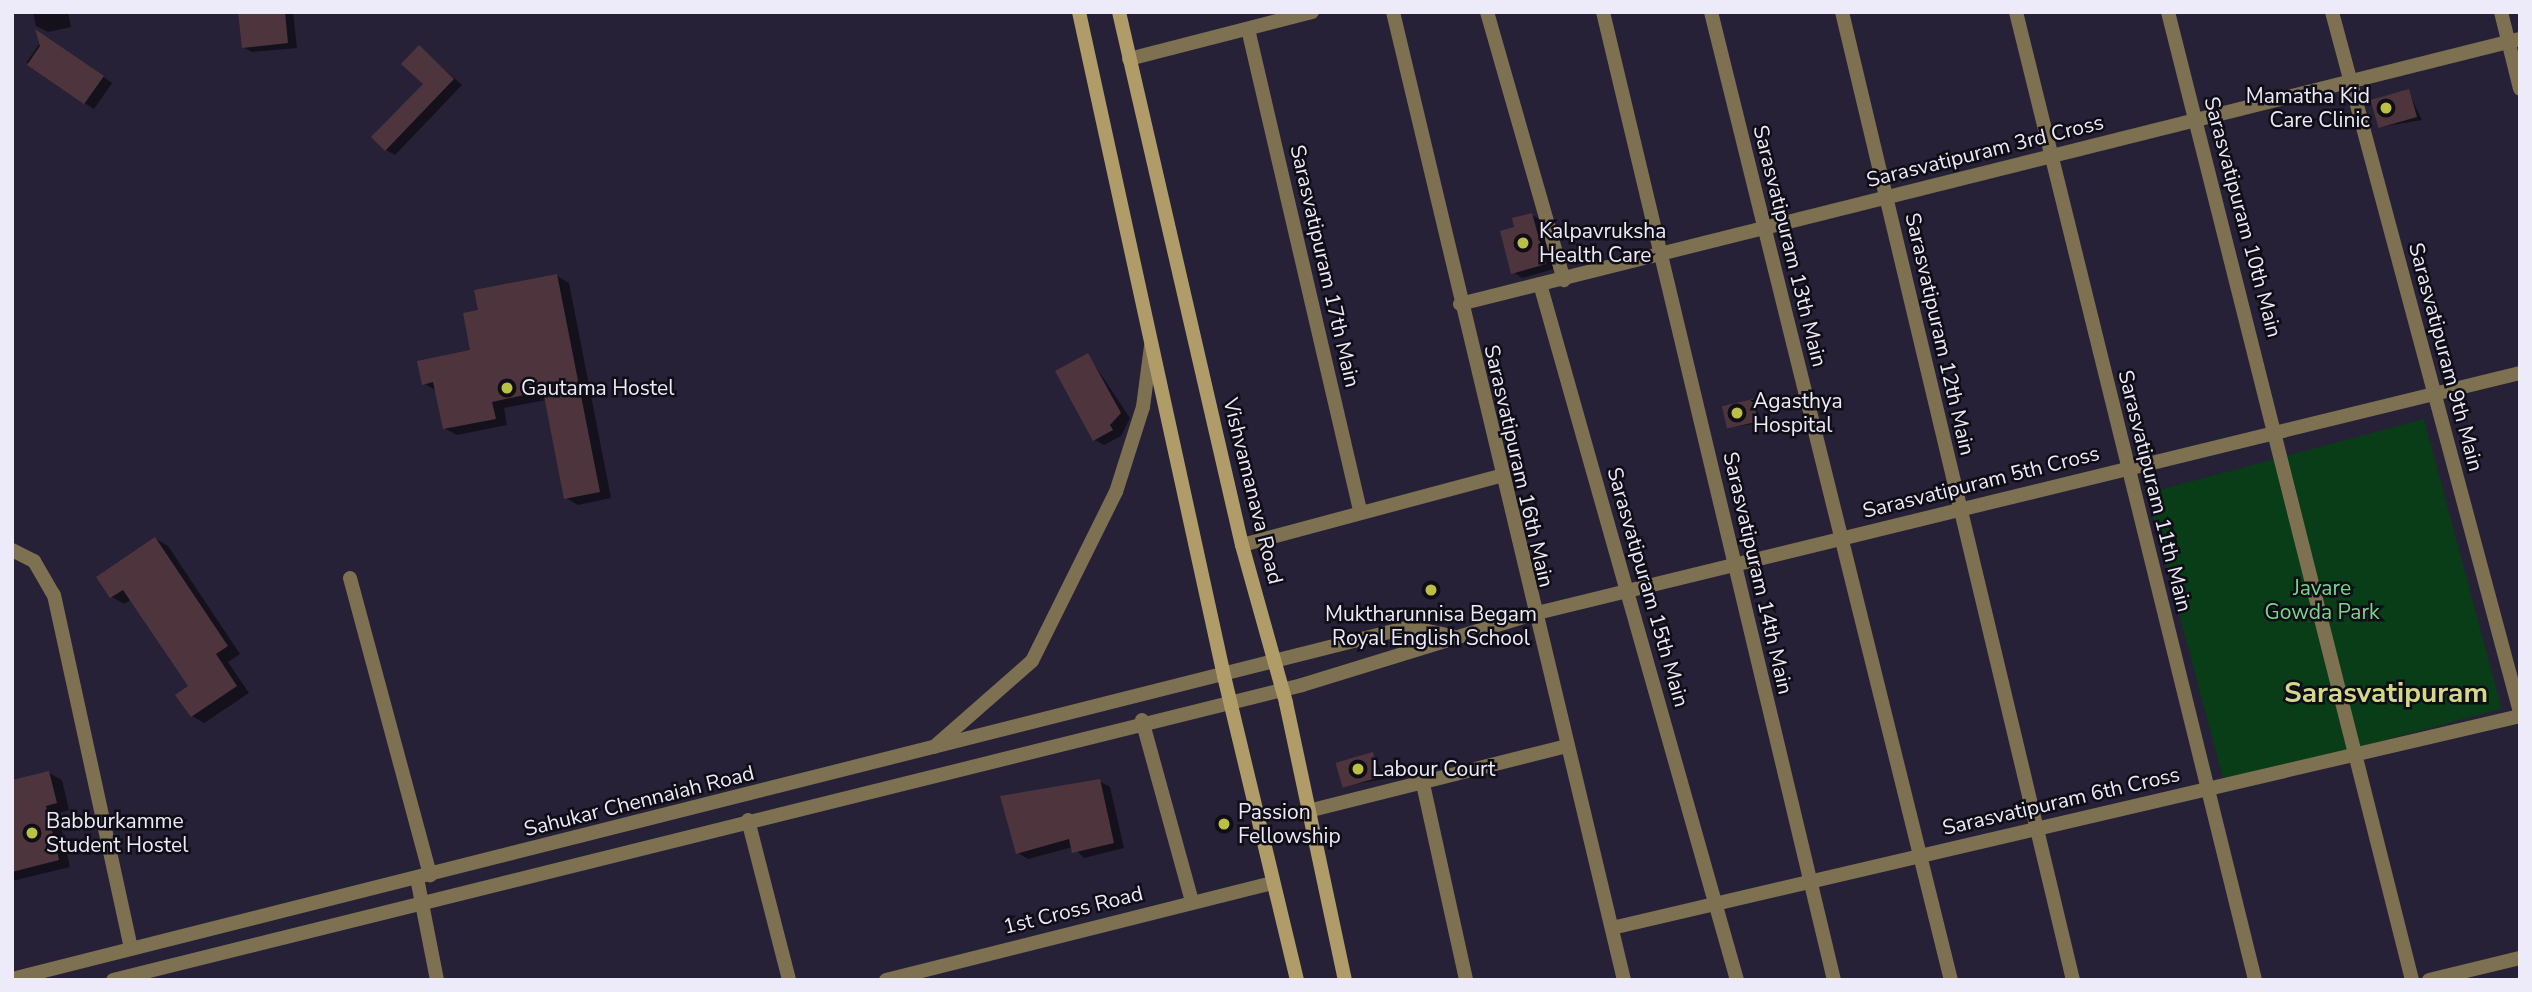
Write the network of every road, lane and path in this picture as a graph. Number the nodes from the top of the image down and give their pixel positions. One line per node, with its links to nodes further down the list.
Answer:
1 (1079, 12): 26 (main road)
2 (1119, 12): 15 (main road, Vishvamanava Road)
3 (1312, 12): 13 (street)
4 (1393, 12): 25 (street, Sarasvatipuram 16th Main)
5 (1487, 12): 23 (street)
6 (1603, 12): 22 (street, Sarasvatipuram 14th Main)
7 (1710, 12): 21 (street, Sarasvatipuram 13th Main)
8 (1842, 12): 20 (street, Sarasvatipuram 12th Main)
9 (2016, 12): 19 (street, Sarasvatipuram 11th Main)
10 (2168, 12): 18 (street, Sarasvatipuram 10th Main)
11 (2332, 12): 16 (street, Sarasvatipuram 9th Main)
12 (2501, 12): 14 (street)
13 (1248, 29): 15 (street); 33 (street, Sarasvatipuram 17th Main)
14 (2514, 40): 16 (street, Sarasvatipuram 3rd Cross); 17 (street)
15 (1129, 59): 35 (main road, Vishvamanava Road)
16 (2350, 81): 18 (street, Sarasvatipuram 3rd Cross); 28 (street, Sarasvatipuram 9th Main)
17 (2520, 89)
18 (2196, 120): 19 (street, Sarasvatipuram 3rd Cross); 29 (street, Sarasvatipuram 10th Main)
19 (2051, 156): 20 (street, Sarasvatipuram 3rd Cross); 30 (street, Sarasvatipuram 11th Main)
20 (1886, 197): 21 (street, Sarasvatipuram 3rd Cross); 32 (street, Sarasvatipuram 12th Main)
21 (1764, 228): 22 (street, Sarasvatipuram 3rd Cross); 34 (street, Sarasvatipuram 13th Main)
22 (1661, 254): 23 (street, Sarasvatipuram 3rd Cross); 37 (street, Sarasvatipuram 14th Main)
23 (1564, 280): 24 (street, Sarasvatipuram 3rd Cross)
24 (1540, 284): 25 (street, Sarasvatipuram 3rd Cross); 39 (street, Sarasvatipuram 15th Main)
25 (1460, 304): 31 (street, Sarasvatipuram 16th Main)
26 (1152, 341): 43 (main road); 49 (street)
27 (2520, 373): 28 (street, Sarasvatipuram 5th Cross)
28 (2434, 394): 29 (street, Sarasvatipuram 5th Cross); 46 (street, Sarasvatipuram 9th Main)
29 (2277, 432): 30 (street, Sarasvatipuram 5th Cross); 50 (street, Sarasvatipuram 10th Main)
30 (2127, 468): 32 (street, Sarasvatipuram 5th Cross); 52 (street, Sarasvatipuram 11th Main)
31 (1500, 476): 33 (street); 40 (street, Sarasvatipuram 16th Main)
32 (1959, 509): 34 (street, Sarasvatipuram 5th Cross); 55 (street, Sarasvatipuram 12th Main)
33 (1360, 512): 35 (street)
34 (1841, 538): 37 (street, Sarasvatipuram 5th Cross); 56 (street, Sarasvatipuram 13th Main)
35 (1242, 545): 42 (main road, Vishvamanava Road)
36 (12, 550): 64 (street)
37 (1735, 563): 39 (street, Sarasvatipuram 5th Cross); 58 (street, Sarasvatipuram 14th Main)
38 (350, 578): 57 (street)
39 (1626, 591): 40 (street, Sarasvatipuram 5th Cross); 60 (street, Sarasvatipuram 15th Main)
40 (1533, 614): 41 (street, Sarasvatipuram 5th Cross); 48 (street, Sarasvatipuram 16th Main)
41 (1452, 636): 42 (street, Sarasvatipuram 5th Cross); 44 (street, Sarasvatipuram 5th Cross)
42 (1276, 660): 43 (street, Sahukar Chennaiah Road); 44 (main road, Vishvamanava Road)
43 (1224, 676): 45 (main road); 49 (street, Sahukar Chennaiah Road)
44 (1281, 688): 45 (street); 53 (main road, Vishvamanava Road)
45 (1229, 698): 47 (street); 59 (main road)
46 (2520, 714): 50 (street, Sarasvatipuram 6th Cross)
47 (1142, 720): 54 (street); 61 (street)
48 (1566, 746): 51 (street); 63 (street, Sarasvatipuram 16th Main)
49 (930, 751): 57 (street, Sahukar Chennaiah Road)
50 (2355, 754): 52 (street, Sarasvatipuram 6th Cross); 80 (street, Sarasvatipuram 10th Main)
51 (1423, 784): 53 (street); 73 (street)
52 (2206, 789): 55 (street, Sarasvatipuram 6th Cross); 79 (street, Sarasvatipuram 11th Main)
53 (1308, 811): 72 (main road, Vishvamanava Road)
54 (748, 820): 62 (street); 69 (street)
55 (2035, 829): 56 (street, Sarasvatipuram 6th Cross); 78 (street, Sarasvatipuram 12th Main)
56 (1921, 856): 58 (street, Sarasvatipuram 6th Cross); 77 (street, Sarasvatipuram 13th Main)
57 (424, 876): 62 (street); 64 (street, Sahukar Chennaiah Road)
58 (1810, 882): 60 (street, Sarasvatipuram 6th Cross); 76 (street, Sarasvatipuram 14th Main)
59 (1271, 883): 61 (street, 1st Cross Road); 71 (main road)
60 (1719, 901): 63 (street, Sarasvatipuram 6th Cross); 75 (street, Sarasvatipuram 15th Main)
61 (1192, 902): 70 (street, 1st Cross Road)
62 (420, 904): 67 (street); 68 (street)
63 (1612, 928): 74 (street, Sarasvatipuram 16th Main)
64 (131, 948): 66 (street, Sahukar Chennaiah Road)
65 (2520, 958): 81 (street)
66 (12, 979)
67 (113, 980)
68 (437, 980)
69 (789, 980)
70 (886, 980)
71 (1297, 980)
72 (1345, 980)
73 (1466, 980)
74 (1623, 980)
75 (1737, 980)
76 (1834, 980)
77 (1951, 980)
78 (2073, 980)
79 (2255, 980)
80 (2412, 980)
81 (2429, 980)

